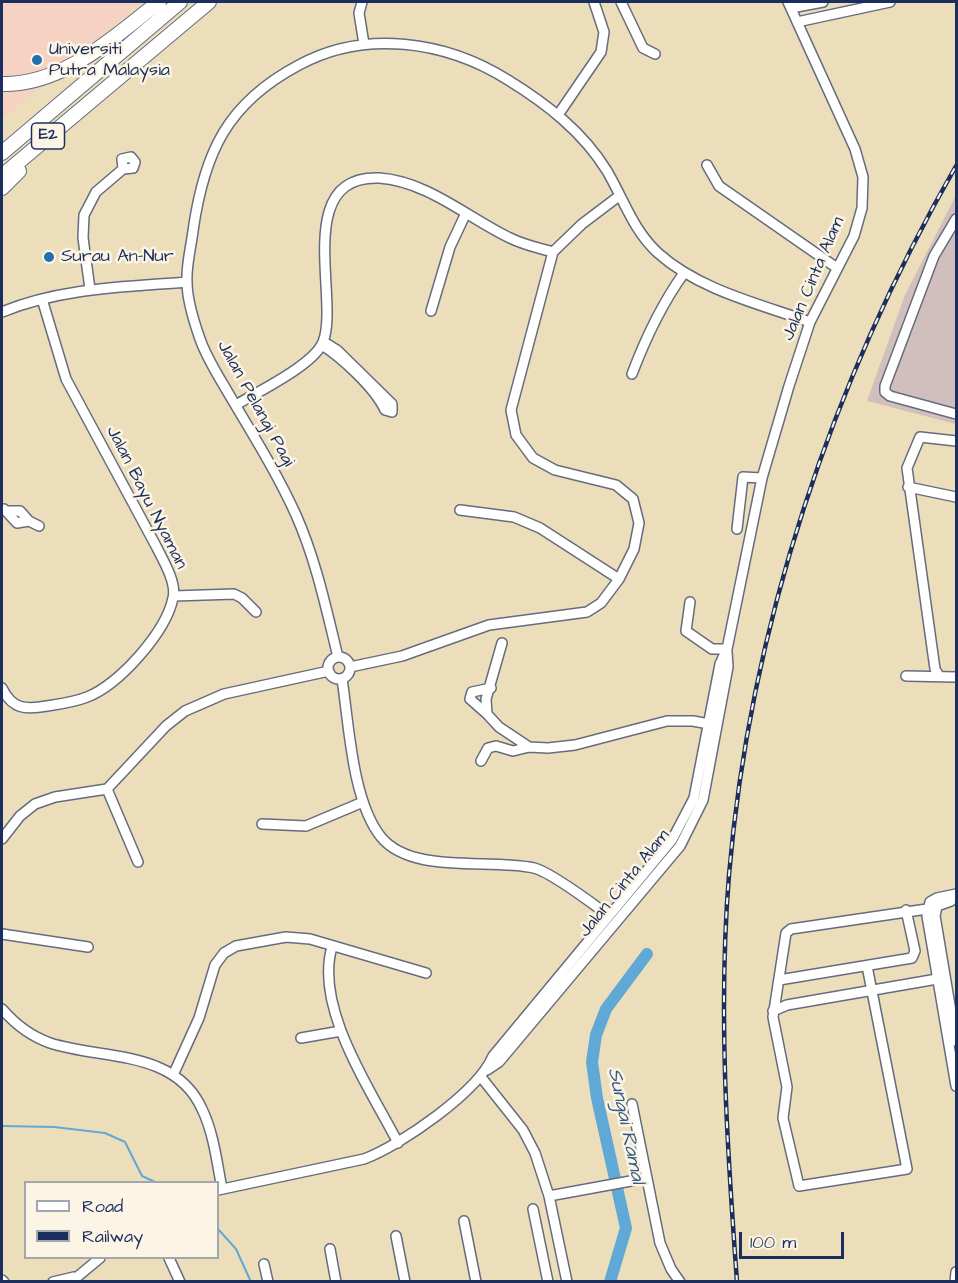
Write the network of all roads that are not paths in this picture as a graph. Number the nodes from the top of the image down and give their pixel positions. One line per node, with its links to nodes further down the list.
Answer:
1 (159, 2): 13 (highway)
2 (180, 2): 16 (highway, E2)
3 (208, 2): 14 (highway, E2)
4 (362, 2): 11 (street)
5 (594, 2): 15 (street)
6 (621, 2): 12 (street)
7 (823, 2): 9 (street)
8 (890, 2): 10 (street)
9 (789, 5): 10 (street, Jalan Cinta Alam)
10 (797, 22): 25 (street, Jalan Cinta Alam)
11 (364, 44): 15 (street, Jalan Pelangi Pagi); 27 (street, Jalan Pelangi Pagi)
12 (655, 54)
13 (2, 84)
14 (94, 96): 19 (highway, E2); 20 (highway)
15 (558, 115): 21 (street, Jalan Pelangi Pagi)
16 (2, 153)
17 (707, 165): 25 (street)
18 (123, 169): 28 (street)
19 (2, 176)
20 (2, 188)
21 (619, 196): 24 (street); 26 (street, Jalan Pelangi Pagi)
22 (466, 213): 24 (street); 30 (street); 33 (street)
23 (957, 219): 36 (street)
24 (553, 252): 45 (street)
25 (837, 268): 32 (street, Jalan Cinta Alam)
26 (684, 273): 32 (street, Jalan Pelangi Pagi); 34 (street)
27 (187, 282): 28 (street); 35 (street, Jalan Pelangi Pagi)
28 (90, 289): 29 (street)
29 (42, 298): 31 (street); 46 (street, Jalan Bayu Nyaman)
30 (431, 311)
31 (2, 312)
32 (810, 322): 38 (street, Jalan Cinta Alam)
33 (323, 343): 33 (street); 35 (street)
34 (632, 374)
35 (236, 405): 51 (street, Jalan Pelangi Pagi)
36 (957, 414)
37 (957, 441): 39 (street)
38 (762, 478): 44 (street); 50 (street, Jalan Cinta Alam)
39 (908, 487): 40 (street); 55 (street)
40 (957, 497)
41 (4, 509): 43 (street)
42 (460, 510): 45 (street)
43 (39, 526)
44 (737, 529)
45 (619, 579): 52 (street)
46 (174, 596): 48 (street); 59 (street, Jalan Bayu Nyaman)
47 (690, 602): 50 (street)
48 (256, 612)
49 (502, 643): 58 (street)
50 (726, 649): 61 (street, Jalan Cinta Alam)
51 (338, 657): 52 (street); 53 (street)
52 (350, 667): 57 (street)
53 (329, 671): 57 (street); 64 (street)
54 (906, 676): 55 (street)
55 (939, 676): 56 (street)
56 (957, 677)
57 (342, 679): 65 (street)
58 (491, 687): 60 (street); 60 (street)
59 (2, 688)
60 (487, 714): 62 (street)
61 (713, 725): 62 (street); 73 (street, Jalan Cinta Alam); 90 (street, Jalan Cinta Alam)
62 (529, 747): 63 (street)
63 (481, 761)
64 (107, 789): 67 (street); 68 (street)
65 (363, 802): 66 (street); 73 (street)
66 (262, 824)
67 (2, 839)
68 (138, 862)
69 (957, 894): 71 (street)
70 (957, 900): 78 (street)
71 (927, 909): 72 (street); 80 (street)
72 (906, 910): 77 (street); 81 (street)
73 (608, 915): 90 (street, Jalan Cinta Alam)
74 (2, 934): 76 (street)
75 (332, 946): 79 (street); 86 (street); 89 (street)
76 (88, 947)
77 (867, 966): 81 (street); 83 (street)
78 (944, 969): 80 (street); 82 (street)
79 (426, 973)
80 (937, 979): 82 (street); 83 (street); 91 (street)
81 (779, 980): 85 (street)
82 (948, 989): 88 (street)
83 (872, 990): 85 (street); 85 (street)
84 (2, 1009): 89 (street)
85 (773, 1011)
86 (341, 1031): 87 (street); 93 (street)
87 (301, 1038)
88 (957, 1041)
89 (174, 1073): 95 (street)
90 (484, 1074): 93 (street, Jalan Cinta Alam); 97 (street)
91 (957, 1086)
92 (632, 1104): 94 (street)
93 (398, 1143): 96 (street, Jalan Cinta Alam)
94 (645, 1178): 97 (street); 115 (street)
95 (219, 1181)
96 (220, 1190)
97 (549, 1196): 114 (street)
98 (533, 1209): 113 (street)
99 (464, 1221): 112 (street)
100 (396, 1236): 111 (street)
101 (330, 1249): 110 (street)
102 (98, 1259): 106 (street)
103 (170, 1259): 108 (street)
104 (264, 1264): 109 (street)
105 (957, 1272): 116 (street)
106 (73, 1279): 107 (street)
107 (53, 1281)
108 (180, 1281)
109 (268, 1281)
110 (336, 1281)
111 (405, 1281)
112 (476, 1281)
113 (548, 1281)
114 (567, 1281)
115 (680, 1281)
116 (955, 1281)

